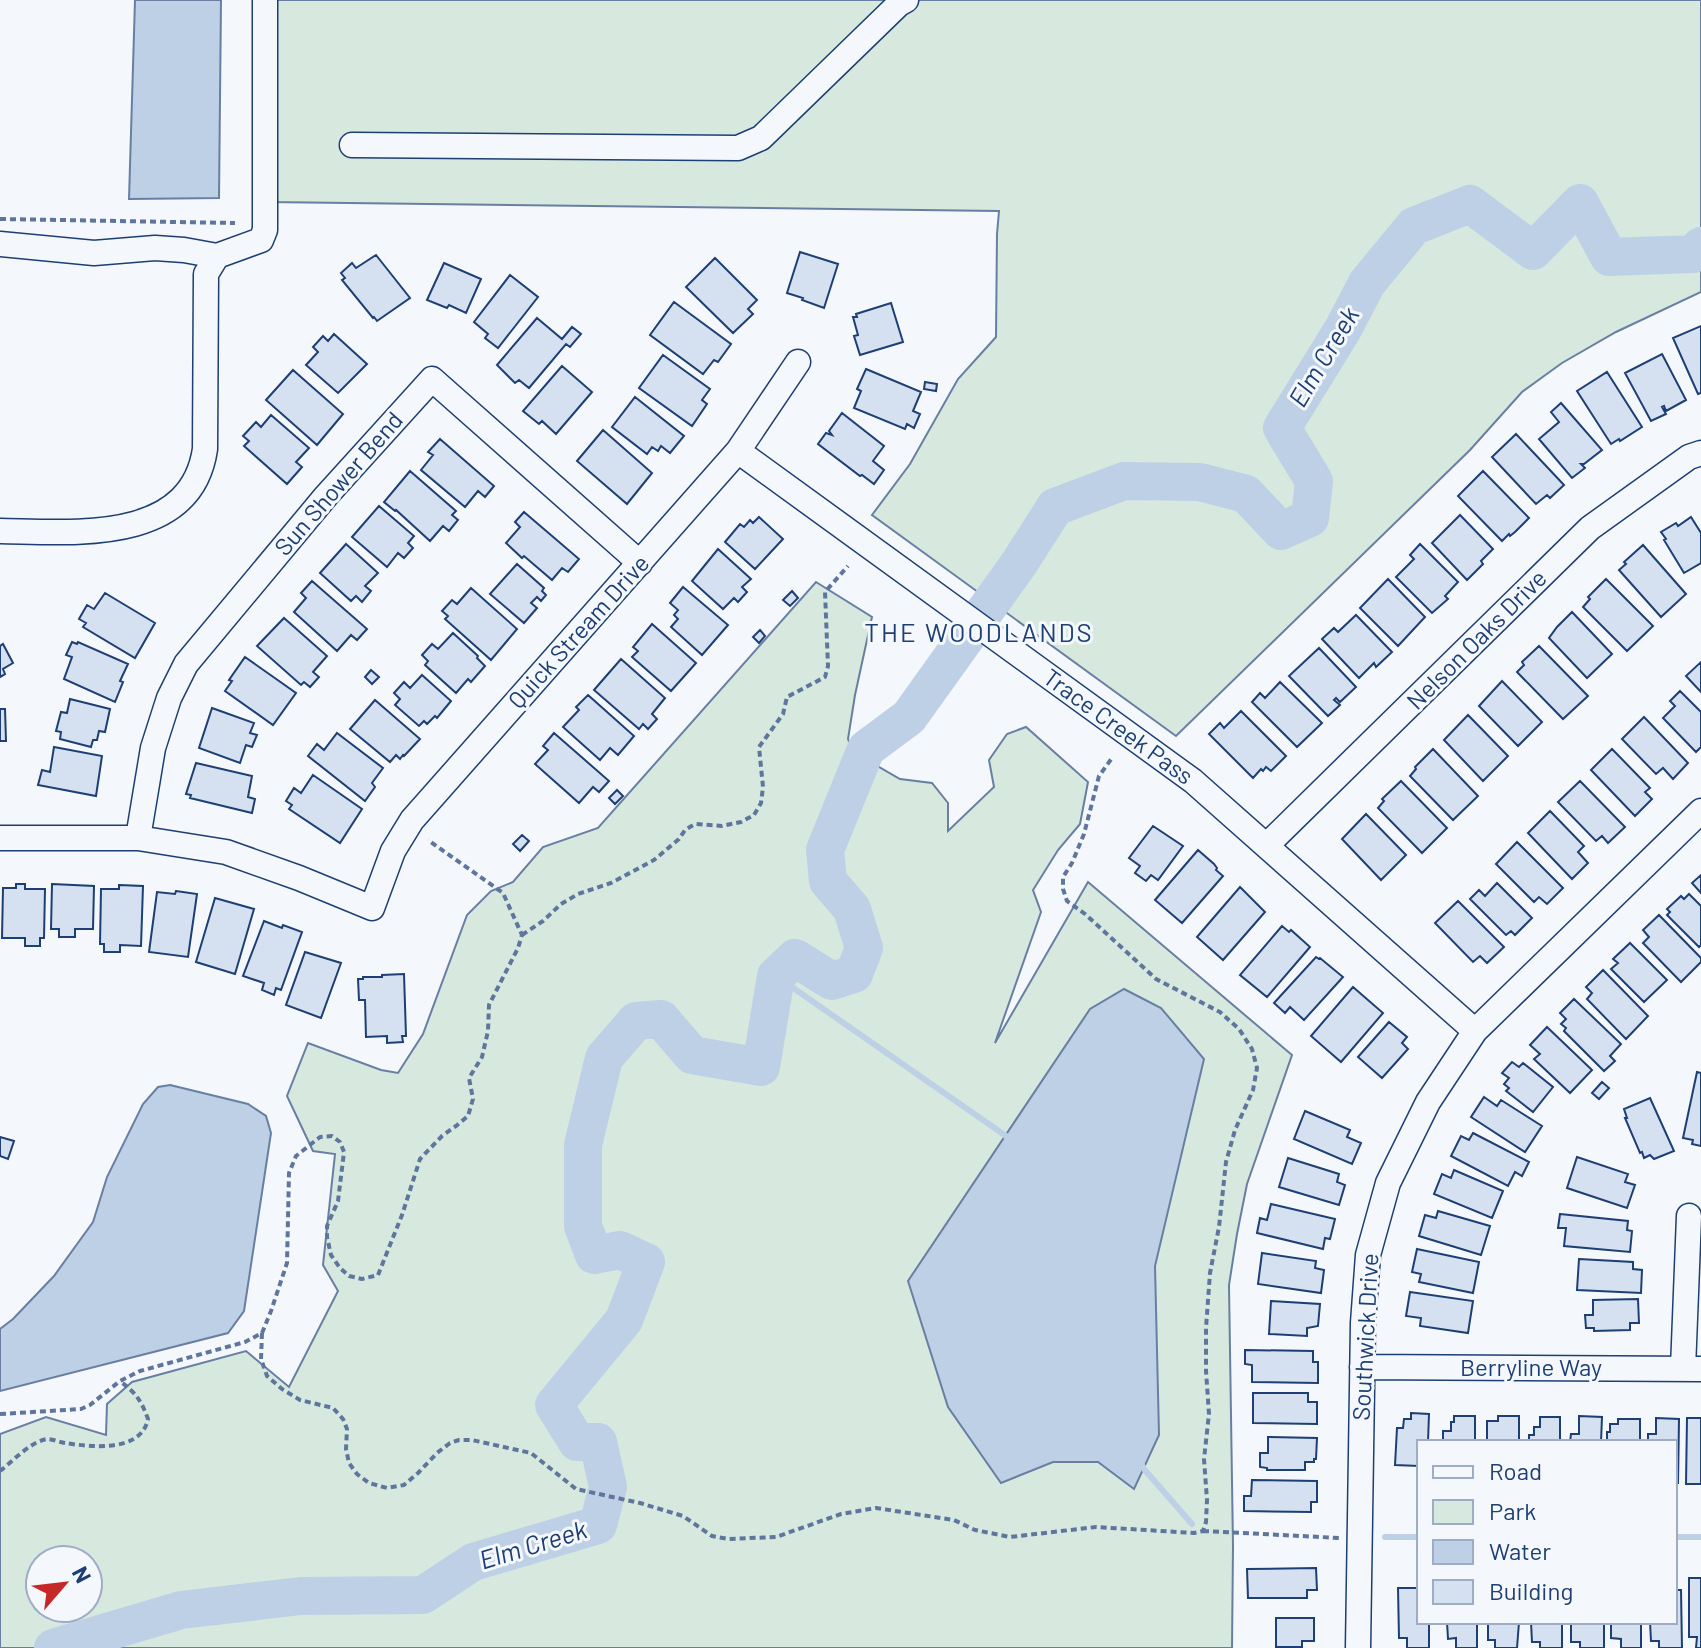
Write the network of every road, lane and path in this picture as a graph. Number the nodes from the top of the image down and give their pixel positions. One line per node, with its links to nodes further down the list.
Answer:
1 (265, 0): 7 (street)
2 (906, 0): 3 (street)
3 (352, 145)
4 (0, 219): 5 (path)
5 (235, 223)
6 (0, 244): 7 (street)
7 (217, 256): 11 (street)
8 (798, 362): 9 (street, Quick Stream Drive)
9 (738, 451): 12 (street, Quick Stream Drive); 19 (street, Trace Creek Pass)
10 (1701, 453): 19 (street, Nelson Oaks Drive)
11 (0, 531)
12 (640, 563): 17 (street, Quick Stream Drive); 17 (street, Sun Shower Bend)
13 (848, 566): 20 (path)
14 (1112, 758): 29 (path)
15 (1701, 811): 21 (street, Southwick Drive)
16 (0, 838): 17 (street)
17 (138, 838)
18 (428, 840): 20 (path)
19 (1267, 845): 21 (street, Trace Creek Pass)
20 (522, 935): 23 (path)
21 (1475, 1031): 24 (street, Southwick Drive)
22 (1689, 1216): 25 (street)
23 (262, 1333): 26 (path); 29 (path)
24 (1362, 1367): 25 (street, Berryline Way); 31 (street, Southwick Drive)
25 (1692, 1369)
26 (120, 1381): 27 (path); 28 (path)
27 (0, 1414)
28 (0, 1471)
29 (1203, 1531): 30 (path)
30 (1340, 1538)
31 (1358, 1648)

